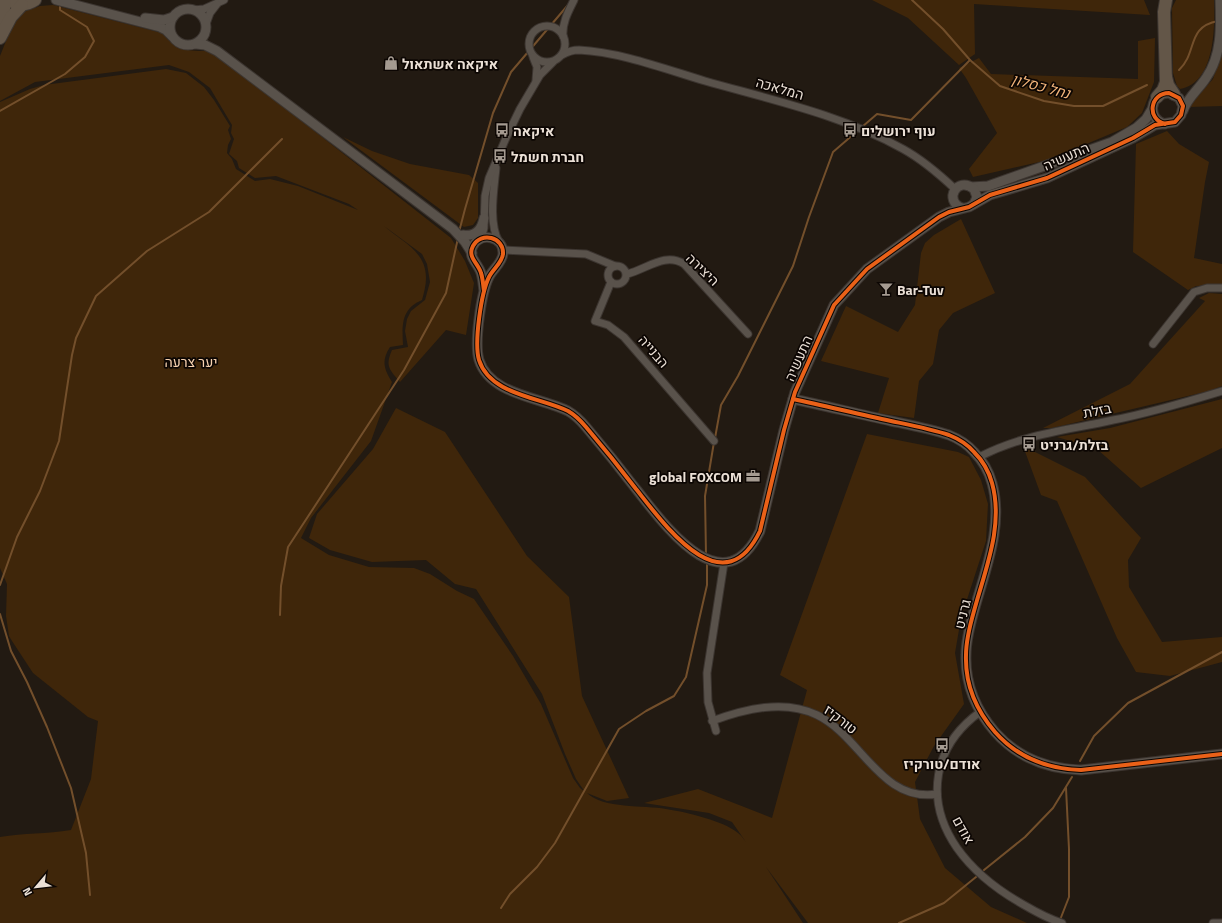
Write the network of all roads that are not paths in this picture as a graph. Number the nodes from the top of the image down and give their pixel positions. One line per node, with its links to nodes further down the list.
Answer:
1 (5, 0): 16 (highway)
2 (9, 0): 11 (highway)
3 (35, 0): 11 (highway)
4 (58, 0): 19 (street)
5 (80, 0): 15 (street)
6 (574, 0): 13 (street)
7 (1160, 0): 14 (highway)
8 (1166, 0): 14 (highway)
9 (1220, 0): 30 (street)
10 (222, 1): 12 (street); 18 (street)
11 (22, 5): 20 (highway)
12 (193, 10): 15 (street); 18 (street)
13 (567, 14): 17 (street); 21 (street)
14 (1164, 16): 28 (highway)
15 (173, 17): 19 (street)
16 (0, 24)
17 (547, 26): 21 (street); 25 (street)
18 (206, 27): 22 (street); 24 (street)
19 (172, 36): 22 (street)
20 (0, 38)
21 (564, 38): 23 (street, המלאכה); 26 (street)
22 (196, 44): 24 (street)
23 (582, 50): 26 (street, המלאכה); 38 (street, המלאכה)
24 (217, 51): 43 (street)
25 (532, 55): 27 (street); 29 (street)
26 (562, 55): 27 (street)
27 (553, 62): 29 (street)
28 (1166, 76): 31 (highway); 32 (highway)
29 (536, 82): 36 (street)
30 (1197, 90): 31 (street); 34 (street)
31 (1175, 95): 32 (street); 34 (street)
32 (1157, 97): 33 (street)
33 (1152, 109): 35 (street); 37 (street)
34 (1183, 111): 35 (street)
35 (1165, 124): 39 (street, התעשיה)
36 (496, 162): 42 (street); 46 (street)
37 (971, 187): 38 (street); 39 (street)
38 (954, 193): 40 (street); 41 (street, התעשיה)
39 (974, 204): 40 (street)
40 (962, 208): 41 (street, התעשיה)
41 (939, 217): 58 (street, התעשיה)
42 (484, 218): 44 (street); 45 (street)
43 (453, 229): 44 (street); 47 (street)
44 (463, 234): 45 (street)
45 (480, 239): 46 (street); 47 (street)
46 (501, 246): 49 (street); 50 (street)
47 (472, 253): 48 (street)
48 (476, 264): 49 (street); 54 (street)
49 (497, 265): 54 (street)
50 (614, 266): 51 (street); 52 (street)
51 (627, 274): 52 (street); 55 (street, היצירה)
52 (612, 282): 59 (street, הבנייה)
53 (1222, 288): 56 (street)
54 (484, 291): 61 (street)
55 (748, 334)
56 (1152, 344)
57 (1222, 391): 60 (street, בזלת)
58 (793, 399): 60 (street, גרניט); 61 (street, התעשיה)
59 (714, 441)
60 (979, 457): 62 (street, גרניט)
61 (724, 563): 63 (street)
62 (980, 712): 65 (street, גרניט); 66 (street, אודם)
63 (712, 721): 64 (street); 66 (street, טורקיז)
64 (716, 731)
65 (1222, 754)
66 (937, 794): 67 (street, אודם)
67 (1062, 923)
68 (1213, 923): 69 (street)
69 (1222, 923)

